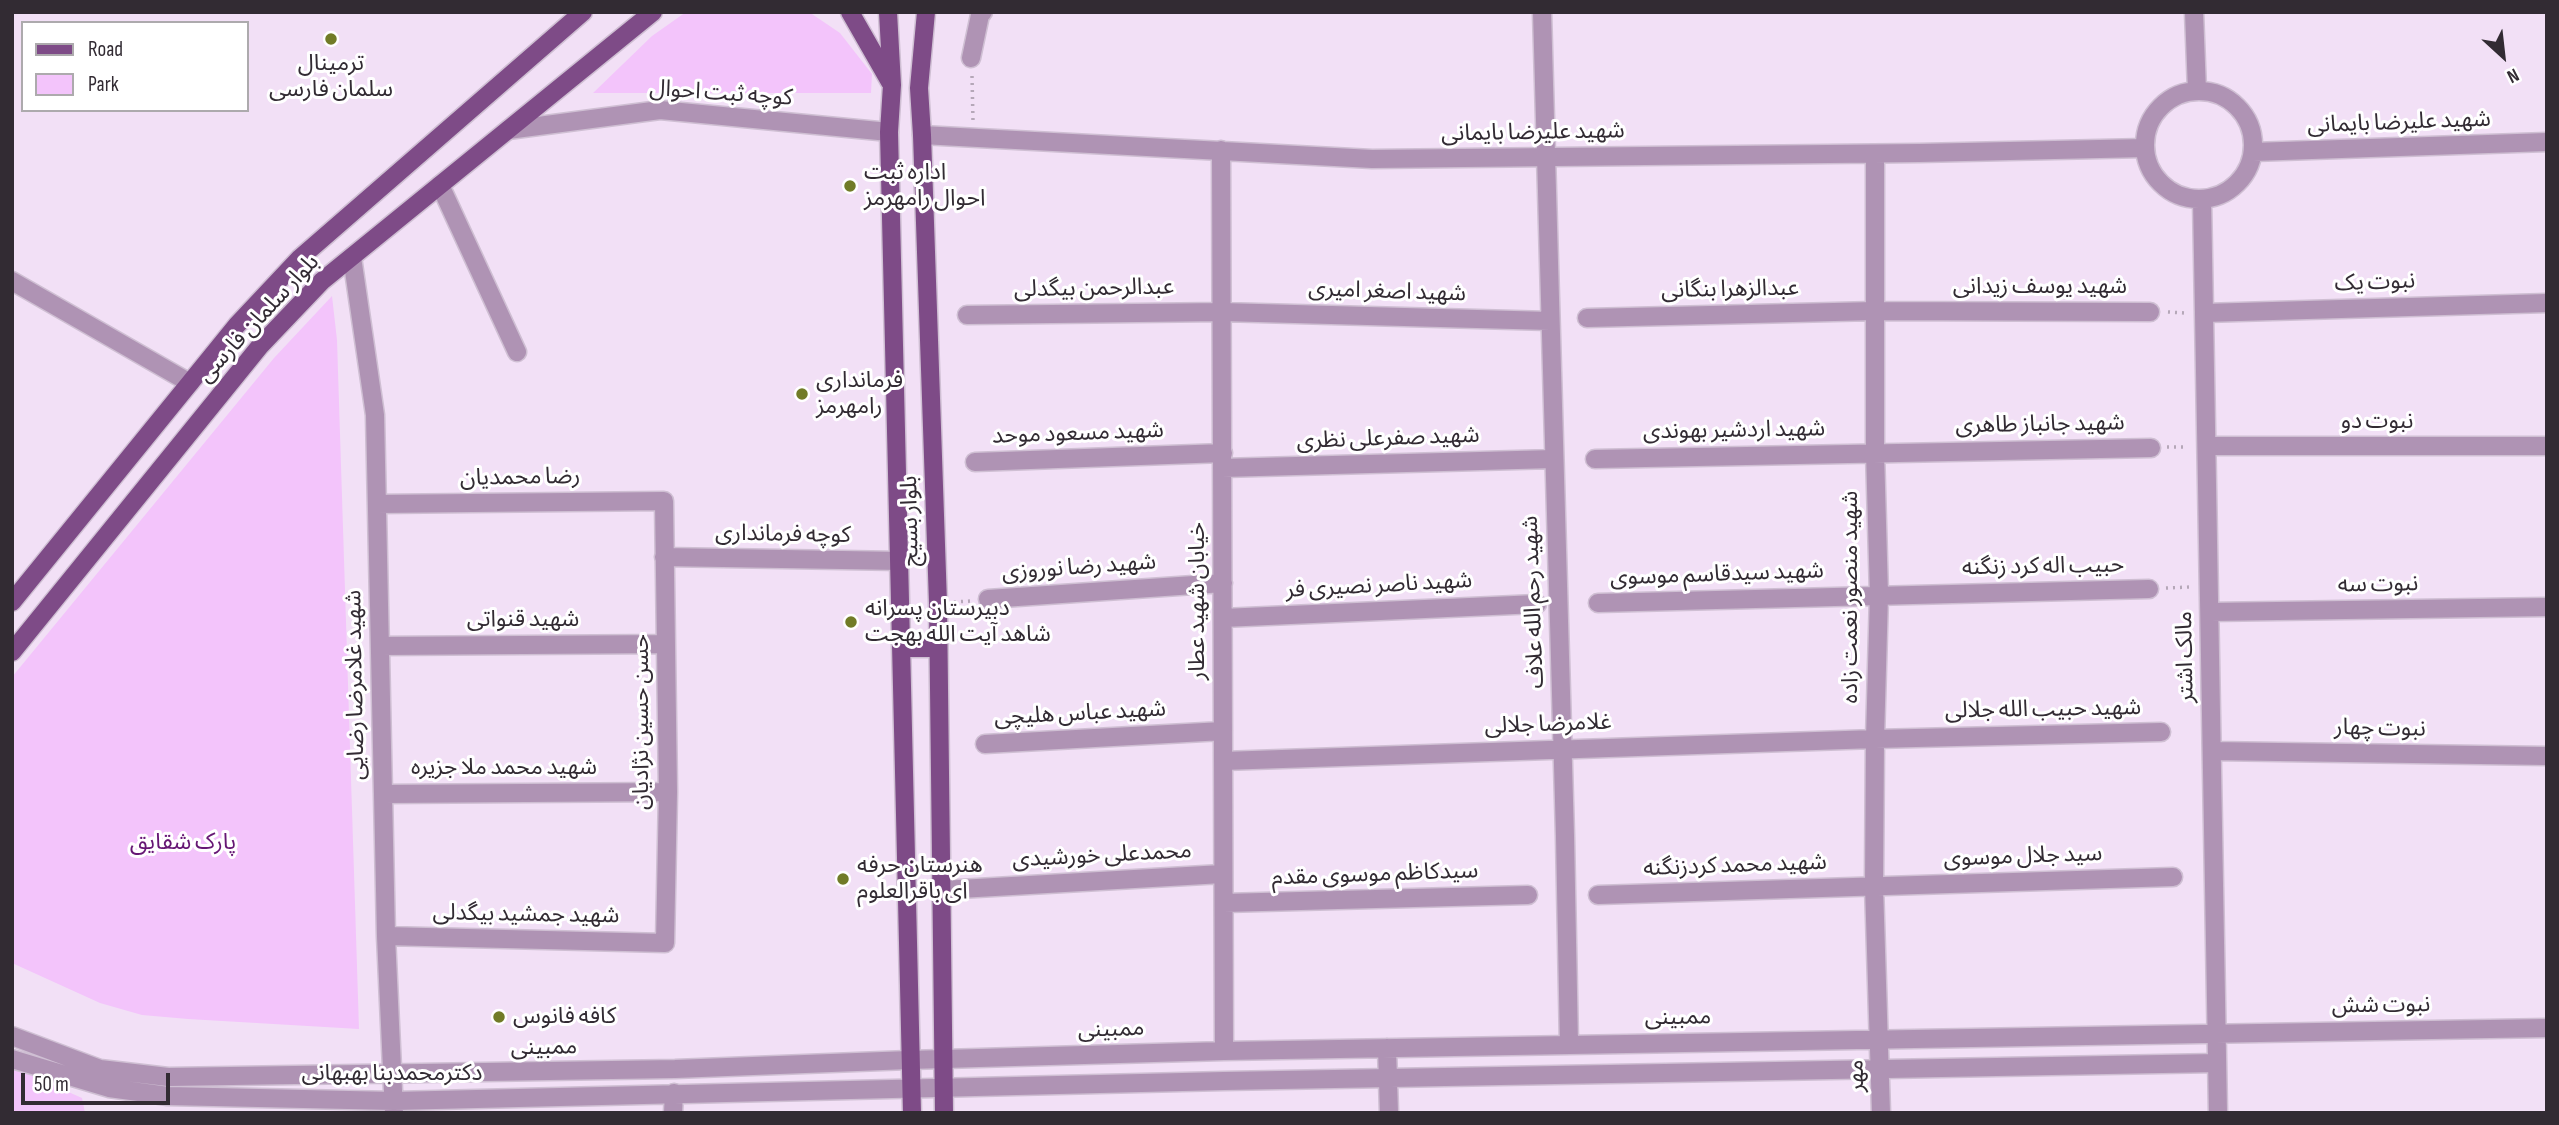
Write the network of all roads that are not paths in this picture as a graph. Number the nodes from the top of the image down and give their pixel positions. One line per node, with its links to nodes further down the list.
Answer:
1 (583, 12): 34 (main road, بلوار سلمان فارسی)
2 (653, 12): 12 (main road, بلوار سلمان فارسی)
3 (850, 12): 10 (main road)
4 (888, 12): 10 (main road, بلوار بسیج)
5 (926, 12): 14 (main road, بلوار بسیج)
6 (983, 12): 9 (street)
7 (1542, 12): 20 (street, شهید رحم الله علاف)
8 (2194, 12): 11 (street)
9 (971, 58)
10 (892, 85): 13 (main road, بلوار بسیج)
11 (2197, 91): 16 (street); 18 (street)
12 (508, 130): 13 (street, کوچه ثبت احوال); 21 (main road, بلوار سلمان فارسی)
13 (890, 132): 46 (main road, بلوار بسیج)
14 (922, 135): 17 (street, شهید علیرضا بایمانی); 60 (main road, بلوار بسیج)
15 (2547, 142): 18 (street, شهید علیرضا بایمانی)
16 (2145, 148): 19 (street, شهید علیرضا بایمانی); 22 (street)
17 (1221, 150): 20 (street, شهید علیرضا بایمانی); 27 (street, خیابان شهید عطار)
18 (2253, 152): 22 (street)
19 (1875, 154): 20 (street, شهید علیرضا بایمانی); 26 (street, شهید منصور نعمت زاده)
20 (1545, 158): 32 (street, شهید رحم الله علاف)
21 (440, 185): 23 (main road, بلوار سلمان فارسی); 33 (street)
22 (2202, 200): 29 (street, مالک اشتر)
23 (352, 257): 44 (street, شهید غلامرضا رضایی); 61 (main road, بلوار سلمان فارسی)
24 (12, 281): 34 (street)
25 (2547, 303): 29 (street, نبوت یک)
26 (1875, 311): 28 (street, شهید یوسف زیدانی); 31 (street, عبدالزهرا بنگانی); 38 (street, شهید منصور نعمت زاده)
27 (1222, 312): 30 (street, عبدالرحمن بیگدلی); 32 (street, شهید اصغر امیری); 41 (street, خیابان شهید عطار)
28 (2150, 312)
29 (2204, 313): 35 (street, مالک اشتر)
30 (967, 315)
31 (1587, 318)
32 (1550, 321): 39 (street, شهید رحم الله علاف)
33 (516, 352)
34 (190, 383): 51 (main road, بلوار سلمان فارسی)
35 (2207, 446): 36 (street, نبوت دو); 55 (street, مالک اشتر)
36 (2547, 446)
37 (2151, 448): 38 (street, شهید جانباز طاهری)
38 (1875, 452): 40 (street, شهید اردشیر بهوندی); 49 (street, شهید منصور نعمت زاده)
39 (1554, 459): 41 (street, شهید صفرعلی نظری); 66 (street, شهید رحم الله علاف)
40 (1594, 459)
41 (1223, 461): 42 (street, شهید مسعود موحد); 47 (street, خیابان شهید عطار)
42 (975, 462)
43 (664, 501): 44 (street, رضا محمدیان); 45 (street, حسن حسین نژادیان)
44 (377, 504): 58 (street, شهید غلامرضا رضایی)
45 (664, 557): 46 (street, کوچه فرمانداری); 57 (street, حسن حسین نژادیان)
46 (901, 561): 59 (main road, بلوار بسیج)
47 (1223, 583): 50 (street, شهید رضا نوروزی); 56 (street, خیابان شهید عطار)
48 (2149, 589): 49 (street, حبیب اله کرد زنگنه)
49 (1879, 595): 52 (street, شهید سیدقاسم موسوی); 64 (street, شهید منصور نعمت زاده)
50 (988, 600)
51 (12, 602)
52 (1598, 603)
53 (1537, 604): 56 (street, شهید ناصر نصیری فر)
54 (2547, 607): 55 (street, نبوت سه)
55 (2210, 612): 67 (street, مالک اشتر)
56 (1223, 618): 62 (street, خیابان شهید عطار)
57 (666, 644): 58 (street, شهید قنواتی); 70 (street, حسن حسین نژادیان)
58 (380, 646): 71 (street, شهید غلامرضا رضایی)
59 (901, 648): 60 (main road); 90 (main road, بلوار بسیج)
60 (938, 648): 75 (main road, بلوار بسیج)
61 (12, 652)
62 (1223, 731): 65 (street, شهید عباس هلیچی); 69 (street, خیابان شهید عطار)
63 (2161, 732): 64 (street, شهید حبیب الله جلالی)
64 (1875, 739): 66 (street, غلامرضا جلالی); 74 (street, شهید منصور نعمت زاده)
65 (985, 744)
66 (1563, 750): 69 (street, غلامرضا جلالی); 85 (street, شهید رحم الله علاف)
67 (2212, 751): 68 (street, نبوت چهار); 82 (street, مالک اشتر)
68 (2547, 756)
69 (1223, 761): 72 (street, خیابان شهید عطار)
70 (668, 792): 71 (street, شهید محمد ملا جزیره); 80 (street, حسن حسین نژادیان)
71 (383, 794): 79 (street, شهید غلامرضا رضایی)
72 (1222, 874): 75 (street, محمدعلی خورشیدی); 78 (street, خیابان شهید عطار)
73 (2173, 877): 74 (street, سید جلال موسوی)
74 (1874, 886): 77 (street, شهید محمد کردزنگنه); 84 (street, شهید منصور نعمت زاده)
75 (942, 890): 89 (main road, بلوار بسیج)
76 (1528, 895): 78 (street, سیدکاظم موسوی مقدم)
77 (1598, 895)
78 (1224, 903): 87 (street, خیابان شهید عطار)
79 (386, 936): 80 (street, شهید جمشید بیگدلی); 93 (street, شهید غلامرضا رضایی)
80 (665, 943)
81 (2547, 1028): 82 (street, نبوت شش)
82 (2217, 1033): 84 (street, ممبینی); 91 (street, مالک اشتر)
83 (12, 1036): 93 (street, ممبینی)
84 (1881, 1039): 85 (street, ممبینی); 92 (street, مهر)
85 (1569, 1045): 86 (street, ممبینی)
86 (1387, 1048): 87 (street, ممبینی); 94 (street)
87 (1224, 1051): 89 (street, ممبینی)
88 (12, 1059): 98 (street, دکترمحمدبنا بهبهانی)
89 (944, 1059): 90 (street, ممبینی); 96 (main road, بلوار بسیج)
90 (909, 1060): 93 (street, ممبینی); 95 (main road, بلوار بسیج)
91 (2217, 1063): 92 (street); 105 (street, مالک اشتر)
92 (1881, 1069): 94 (street); 104 (street, مهر)
93 (393, 1076): 99 (street, شهید غلامرضا رضایی)
94 (1388, 1078): 96 (street); 103 (street)
95 (911, 1088): 96 (street, دکترمحمدبنا بهبهانی); 97 (street, دکترمحمدبنا بهبهانی); 101 (main road, بلوار بسیج)
96 (944, 1088): 102 (main road, بلوار بسیج)
97 (674, 1093): 99 (street, دکترمحمدبنا بهبهانی); 100 (street)
98 (169, 1105): 99 (street, دکترمحمدبنا بهبهانی)
99 (394, 1107)
100 (673, 1113)
101 (912, 1113)
102 (944, 1113)
103 (1389, 1113)
104 (1881, 1113)
105 (2218, 1113)

